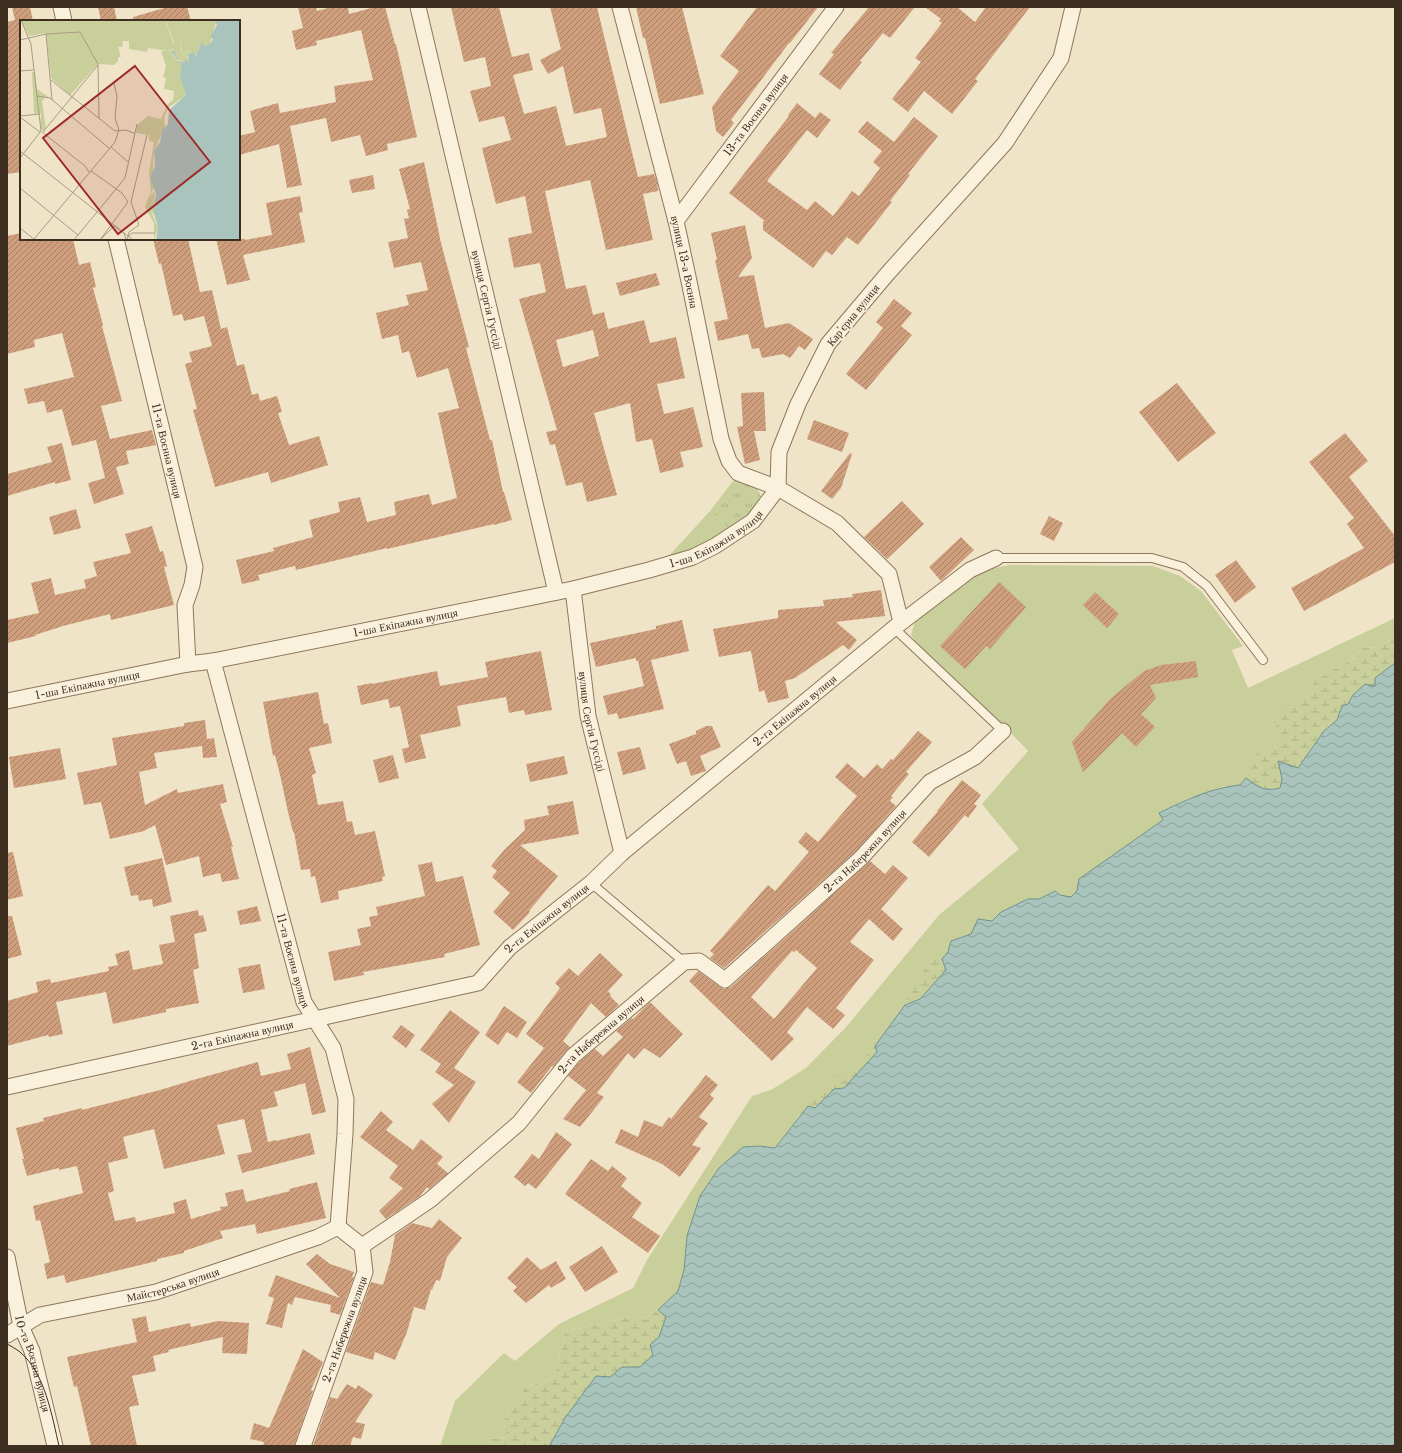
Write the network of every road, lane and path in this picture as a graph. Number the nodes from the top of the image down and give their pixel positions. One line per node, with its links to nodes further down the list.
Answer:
1 (61, 7): 6 (street)
2 (418, 7): 12 (street, вулиця Сергія Гуссіді)
3 (620, 7): 7 (street, вулиця 13-а Воєнна)
4 (836, 7): 7 (street, 13-та Воєнна вулиця)
5 (1073, 7): 9 (street, Карʼєрна вулиця)
6 (64, 20)
7 (676, 221): 9 (street, вулиця 13-а Воєнна)
8 (116, 240): 16 (street, 11-та Воєнна вулиця)
9 (778, 488): 11 (street, 1-ша Екіпажна вулиця); 13 (street)
10 (996, 558): 13 (street, 2-га Екіпажна вулиця); 14 (lane)
11 (573, 589): 12 (street, 1-ша Екіпажна вулиця); 19 (street, вулиця Сергія Гуссіді)
12 (556, 592): 15 (street, 1-ша Екіпажна вулиця)
13 (897, 625): 18 (lane); 19 (street, 2-га Екіпажна вулиця)
14 (1263, 660)
15 (213, 661): 16 (street, 1-ша Екіпажна вулиця); 22 (street, 11-та Воєнна вулиця)
16 (188, 664): 17 (street, 1-ша Екіпажна вулиця)
17 (7, 701)
18 (1003, 731): 21 (street, 2-га Набережна вулиця)
19 (622, 852): 20 (street, 2-га Екіпажна вулиця)
20 (591, 883): 21 (lane); 22 (street, 2-га Екіпажна вулиця)
21 (684, 962): 25 (street, 2-га Набережна вулиця)
22 (315, 1018): 23 (street, 2-га Екіпажна вулиця); 24 (street, 11-та Воєнна вулиця)
23 (7, 1087)
24 (338, 1227): 25 (street); 27 (street, Майстерська вулиця)
25 (362, 1246): 30 (street, 2-га Набережна вулиця)
26 (7, 1257): 27 (street, 10-та Воєнна вулиця)
27 (21, 1326): 28 (street, Майстерська вулиця); 29 (street, 10-та Воєнна вулиця)
28 (7, 1335)
29 (55, 1446)
30 (303, 1446)

